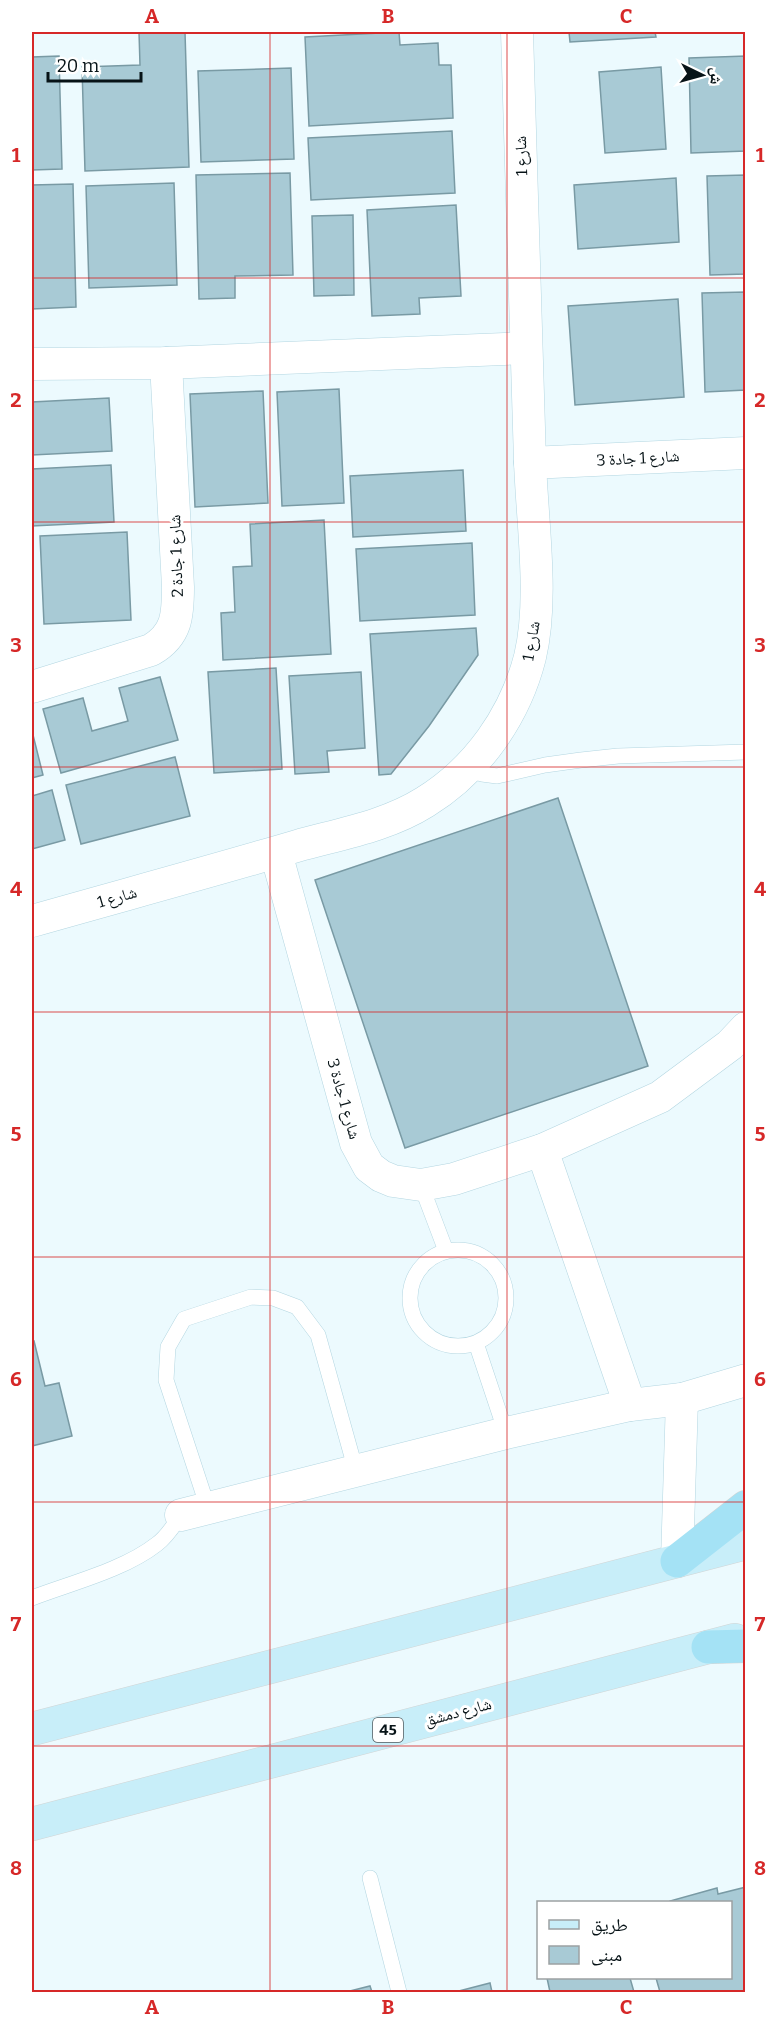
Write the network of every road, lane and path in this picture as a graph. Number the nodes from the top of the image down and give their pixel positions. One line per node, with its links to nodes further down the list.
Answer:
1 (517, 32): 2 (street, شارع 1)
2 (526, 348): 3 (street); 6 (street, شارع 1)
3 (165, 363): 4 (street); 7 (street, شارع 1 جادة 2)
4 (32, 364)
5 (746, 453): 6 (street, شارع 1 جادة 3)
6 (530, 463): 9 (street, شارع 1)
7 (32, 687)
8 (746, 752): 9 (lane)
9 (466, 770): 10 (street, شارع 1)
10 (276, 853): 11 (street, شارع 1); 14 (street, شارع 1 جادة 3)
11 (32, 921)
12 (746, 1028): 13 (street, شارع 1 جادة 3)
13 (542, 1150): 14 (street, شارع 1 جادة 3); 19 (street)
14 (421, 1185): 15 (lane)
15 (446, 1251): 16 (lane); 16 (lane)
16 (476, 1343): 20 (lane)
17 (746, 1380): 18 (street)
18 (682, 1399): 19 (street); 25 (street)
19 (630, 1405): 20 (street)
20 (506, 1433): 21 (street)
21 (356, 1471): 23 (street); 23 (lane)
22 (746, 1507): 25 (highway)
23 (195, 1512): 26 (lane)
24 (746, 1543): 25 (main road)
25 (677, 1561): 30 (main road)
26 (32, 1598)
27 (746, 1637): 29 (main road, شارع دمشق / 45)
28 (746, 1646): 29 (highway)
29 (708, 1647): 31 (main road, شارع دمشق / 45)
30 (32, 1729)
31 (32, 1824)
32 (370, 1878): 33 (lane)
33 (399, 1992)

